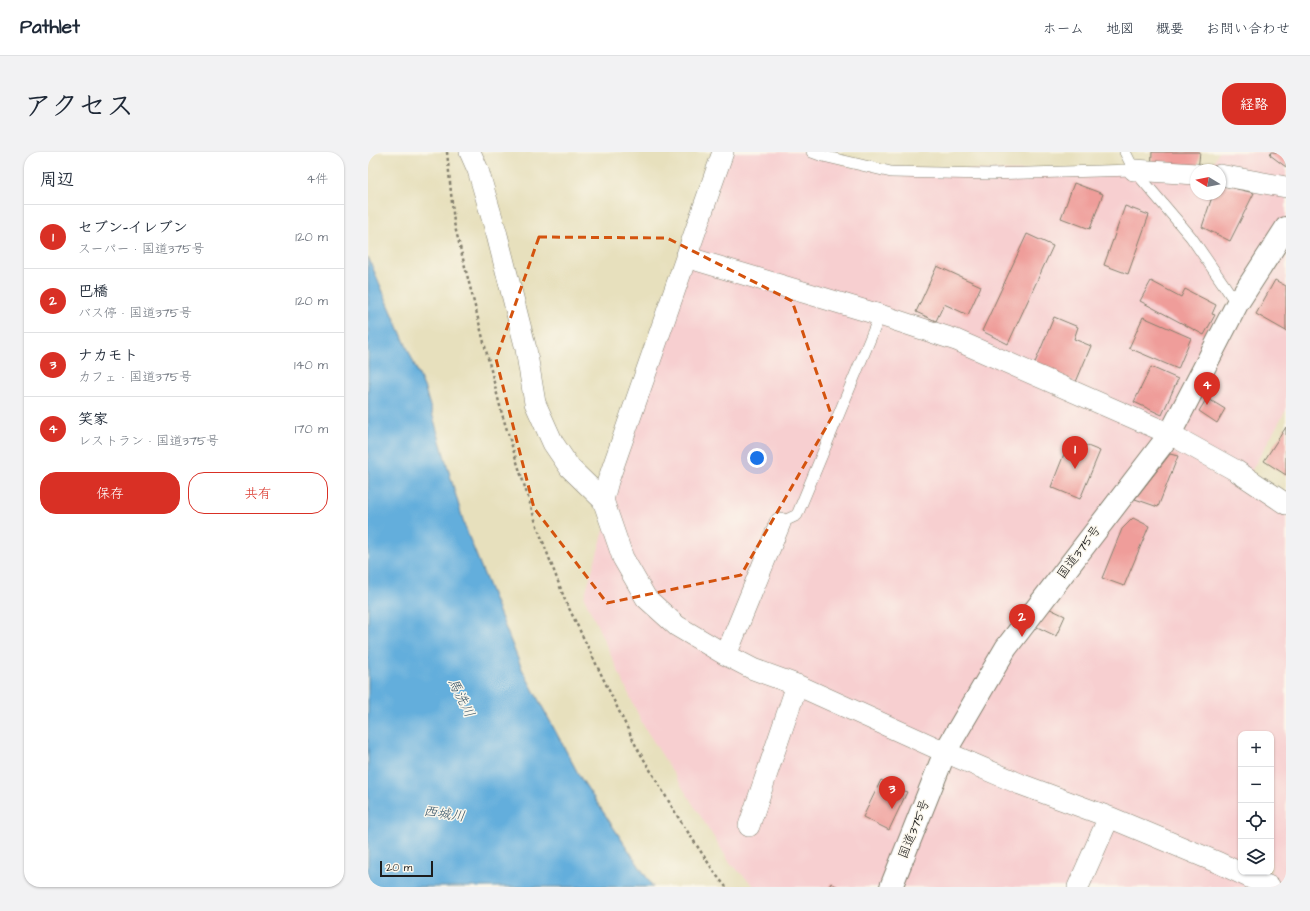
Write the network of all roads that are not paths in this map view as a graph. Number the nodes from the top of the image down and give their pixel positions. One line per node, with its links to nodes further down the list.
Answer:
1 (470, 152): 13 (street)
2 (723, 152): 9 (street)
3 (812, 152): 4 (lane)
4 (1130, 161): 5 (street); 10 (lane)
5 (1190, 173)
6 (1226, 176): 7 (street)
7 (1286, 187)
8 (1286, 228): 10 (highway, 国道375号)
9 (686, 257): 11 (street); 13 (street)
10 (1238, 304): 12 (highway, 国道375号)
11 (880, 315): 12 (street); 15 (lane)
12 (1170, 434): 14 (street); 18 (highway, 国道375号)
13 (603, 500): 16 (street)
14 (1286, 504)
15 (780, 523): 16 (street)
16 (726, 655): 17 (street)
17 (797, 685): 18 (street); 20 (street)
18 (945, 752): 19 (street); 21 (highway, 国道375号)
19 (1109, 817): 22 (street); 23 (street)
20 (749, 826)
21 (891, 887)
22 (1078, 887)
23 (1270, 887)

